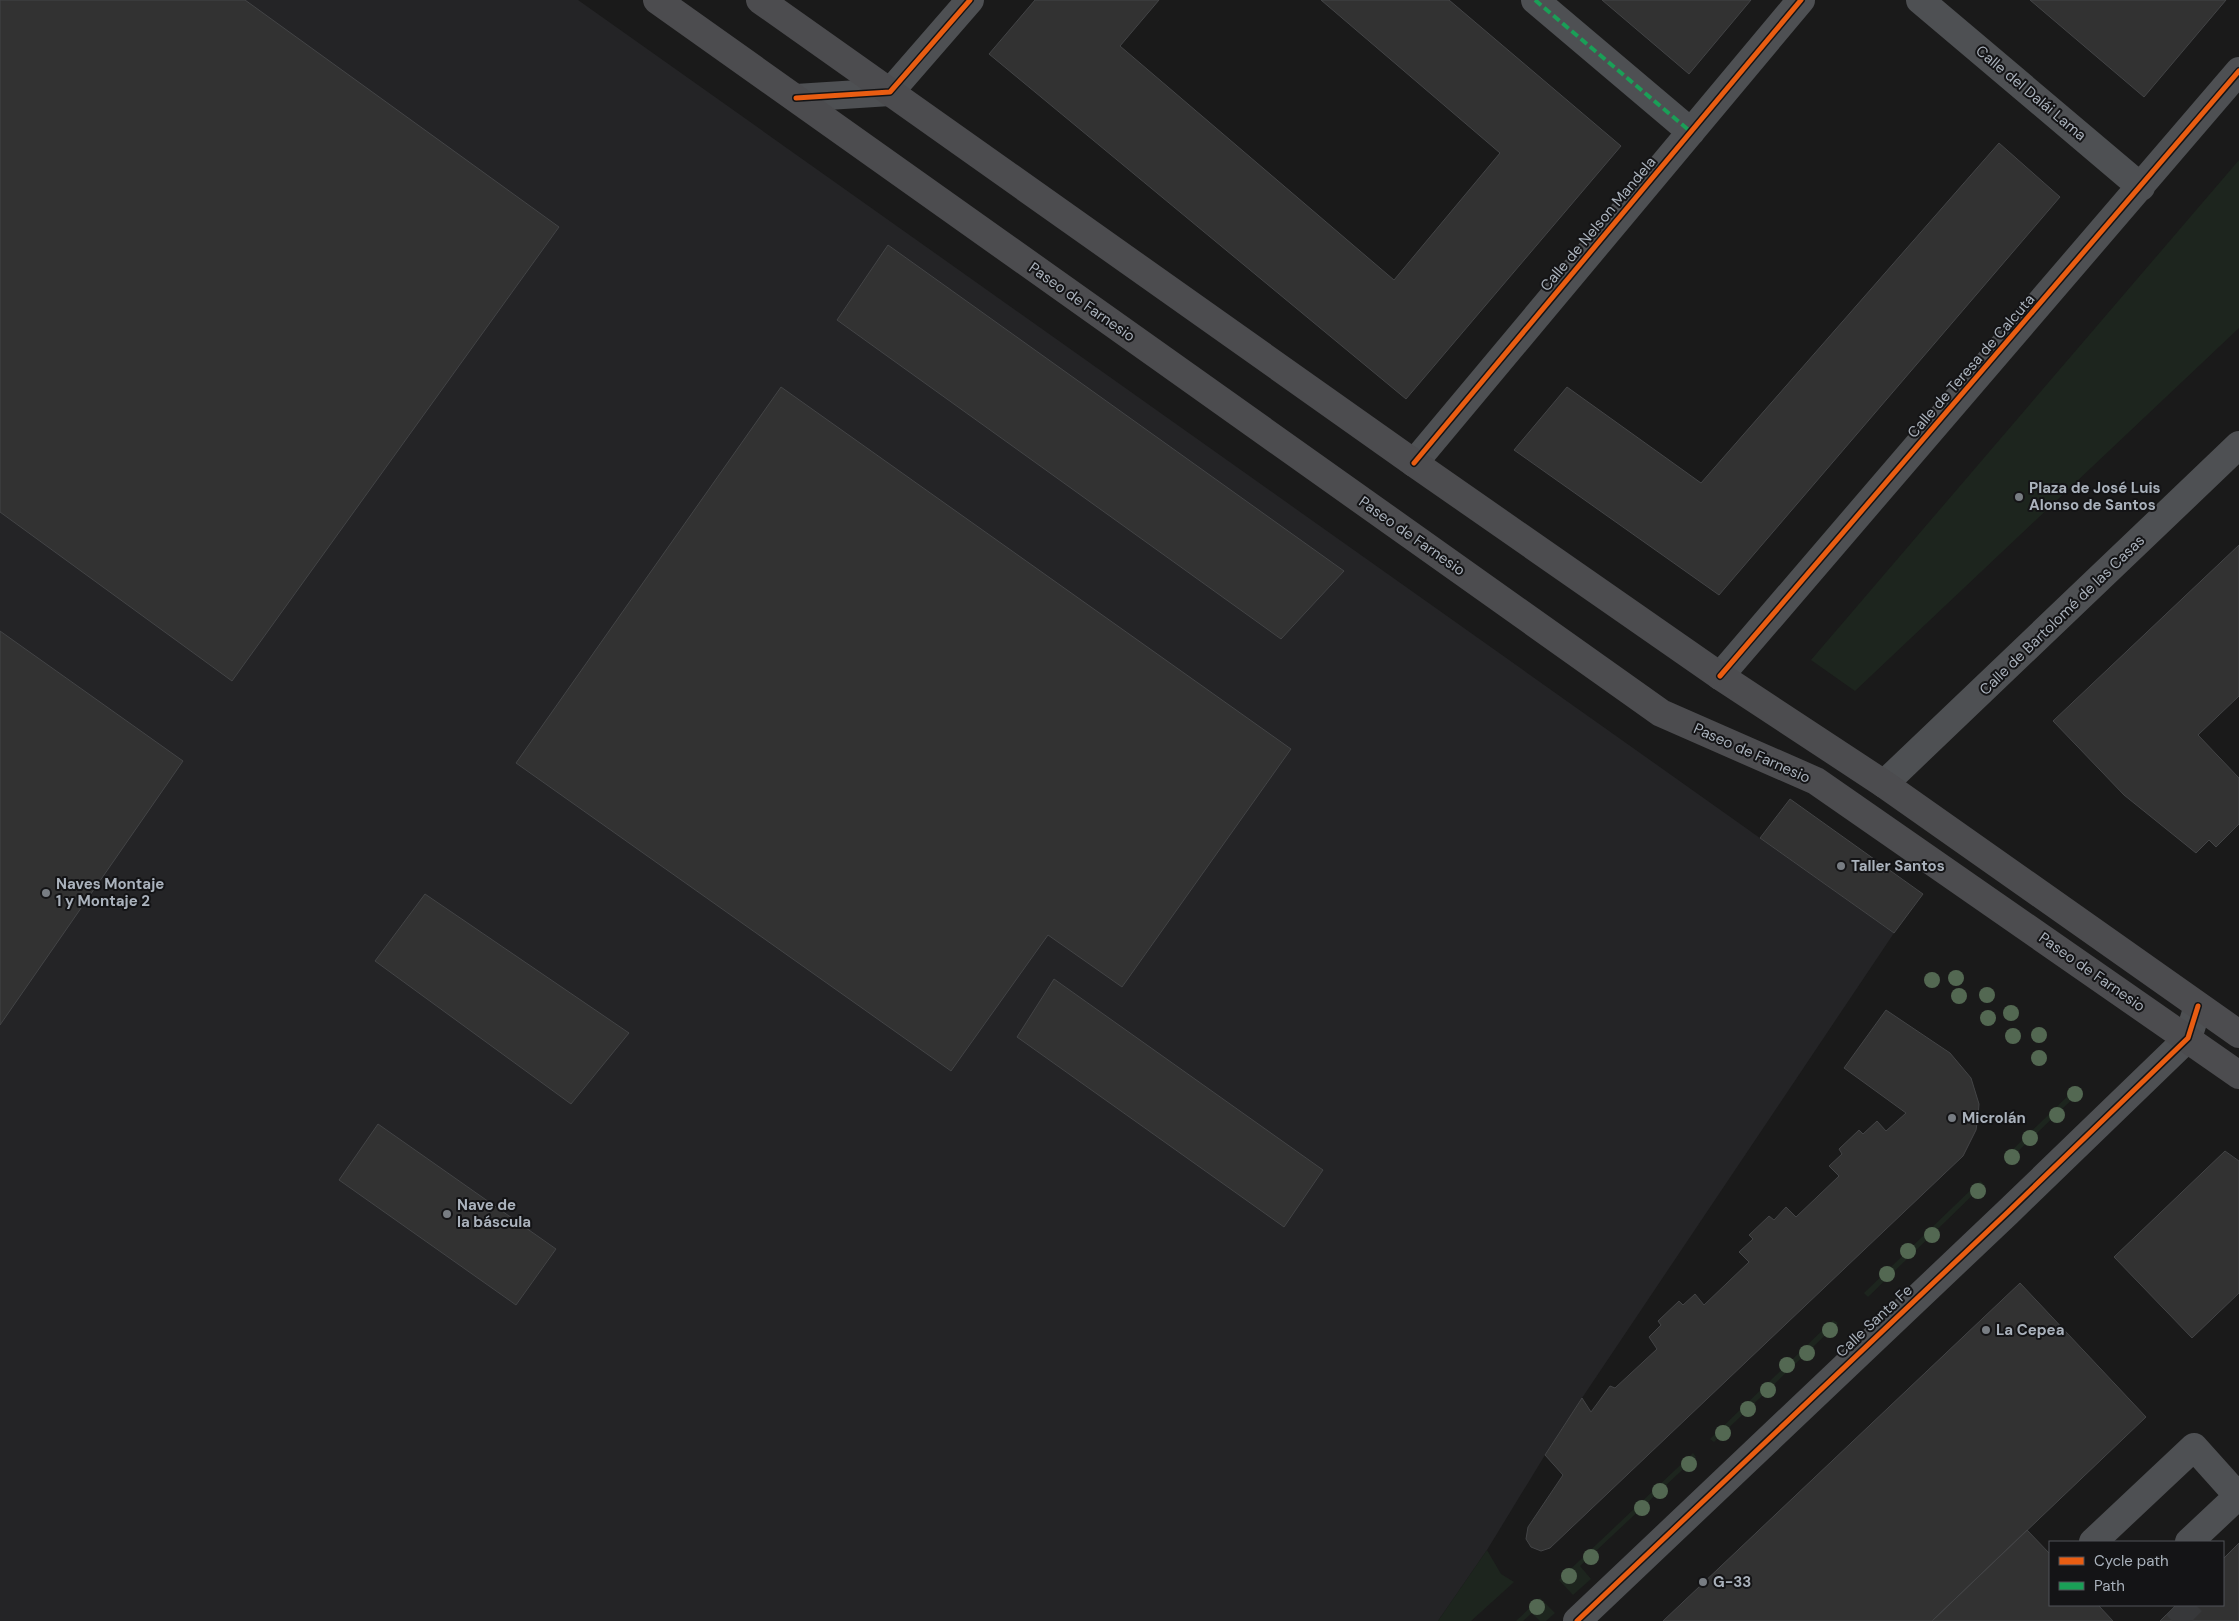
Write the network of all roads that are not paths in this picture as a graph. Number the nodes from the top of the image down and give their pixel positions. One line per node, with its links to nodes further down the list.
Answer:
1 (657, 0): 9 (main road, Paseo de Farnesio)
2 (760, 0): 8 (main road)
3 (1535, 0): 10 (street)
4 (1801, 0): 10 (street, Calle de Nelson Mandela)
5 (1920, 0): 11 (street, Calle del Dalái Lama)
6 (961, 5): 8 (street)
7 (2239, 71): 11 (street, Calle de Teresa de Calcuta)
8 (890, 92): 9 (street); 13 (main road)
9 (796, 98): 18 (main road, Paseo de Farnesio)
10 (1691, 132): 13 (street, Calle de Nelson Mandela)
11 (2141, 187): 14 (street, Calle de Teresa de Calcuta)
12 (2239, 445): 15 (street, Calle de Bartolomé de las Casas)
13 (1414, 463): 14 (main road)
14 (1720, 676): 15 (main road)
15 (1884, 784): 16 (main road)
16 (2198, 1006): 17 (main road); 18 (street)
17 (2239, 1034)
18 (2188, 1038): 19 (main road, Paseo de Farnesio); 22 (street, Calle Santa Fe)
19 (2239, 1075)
20 (2094, 1541): 21 (street)
21 (2190, 1541)
22 (1576, 1621)

